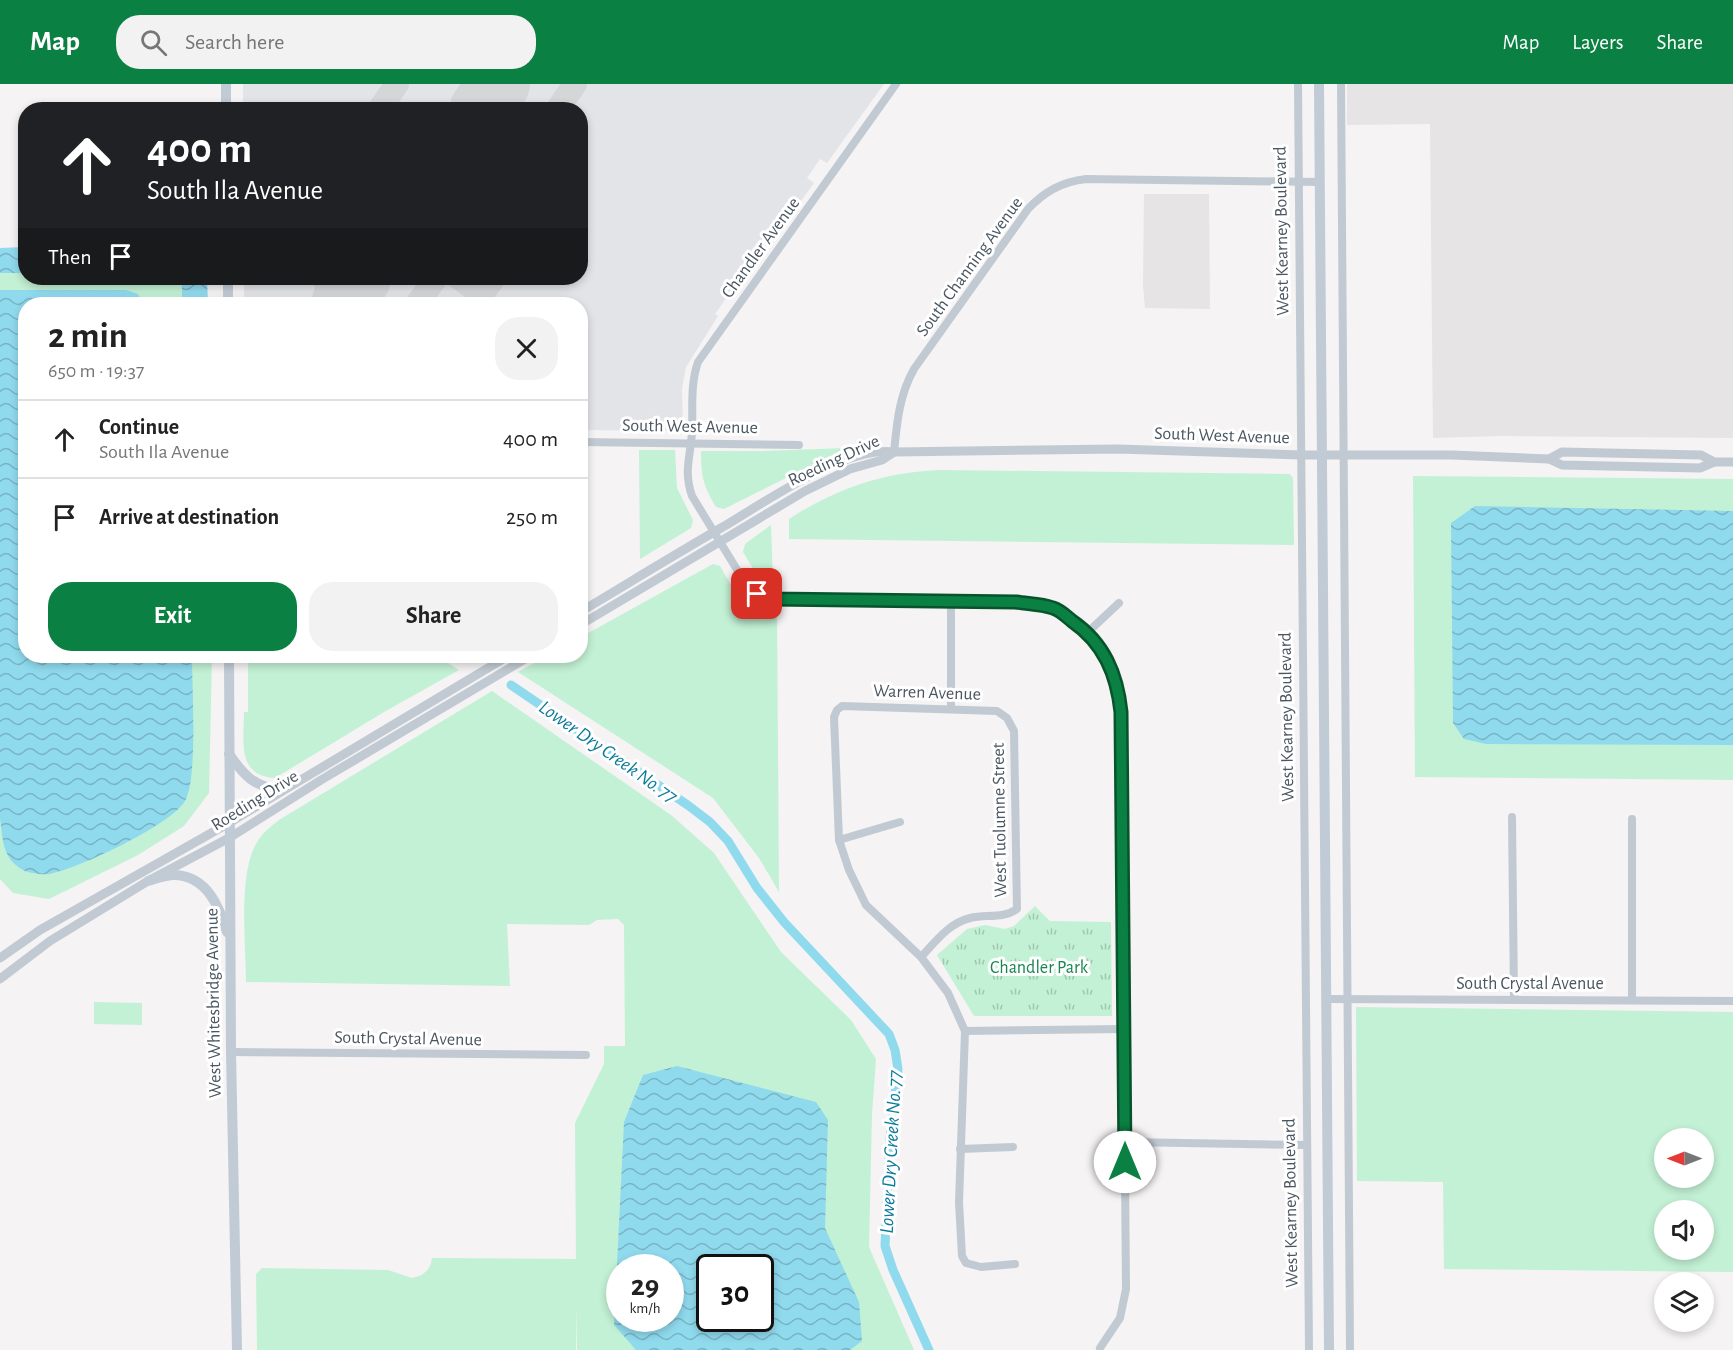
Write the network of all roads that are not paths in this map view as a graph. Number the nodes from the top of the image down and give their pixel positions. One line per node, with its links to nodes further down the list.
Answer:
1 (226, 84): 6 (main road)
2 (896, 84): 10 (street, Chandler Avenue)
3 (1298, 84): 7 (street, West Kearney Boulevard)
4 (1319, 84): 8 (main road, West Kearney Boulevard)
5 (1341, 84): 14 (street)
6 (226, 102)
7 (1299, 182): 8 (street, South Channing Avenue); 12 (street, South Channing Avenue); 15 (street, West Kearney Boulevard)
8 (1320, 182): 13 (main road, West Kearney Boulevard)
9 (588, 442): 10 (street, South West Avenue)
10 (690, 444): 11 (street, South West Avenue); 17 (street, Chandler Avenue)
11 (799, 445)
12 (894, 452): 15 (street, South West Avenue); 17 (street, Roeding Drive); 18 (street, Roeding Drive)
13 (1322, 454): 14 (street, South West Avenue); 15 (street, South West Avenue); 43 (main road, West Kearney Boulevard)
14 (1344, 454): 16 (street, South West Avenue); 44 (street)
15 (1301, 455): 52 (street, West Kearney Boulevard)
16 (1733, 462)
17 (714, 532): 18 (street, Chandler Avenue); 21 (street, Roeding Drive)
18 (720, 541): 19 (street, Chandler Avenue); 22 (street, Roeding Drive)
19 (951, 602): 23 (street); 27 (street)
20 (1119, 603): 23 (street)
21 (588, 607)
22 (588, 620)
23 (1088, 632): 47 (street)
24 (229, 663): 29 (main road, West Whitesbridge Avenue)
25 (496, 663): 30 (street, Roeding Drive)
26 (518, 663): 35 (street, Roeding Drive)
27 (951, 708): 28 (street, Warren Avenue); 36 (street, Warren Avenue)
28 (1014, 731): 39 (street, West Tuolumne Street)
29 (229, 754): 30 (main road); 34 (main road, West Whitesbridge Avenue)
30 (281, 791): 34 (street, Roeding Drive)
31 (1512, 817): 42 (street)
32 (1632, 819): 45 (street)
33 (900, 822): 36 (street)
34 (229, 823): 35 (main road, West Whitesbridge Avenue); 40 (street, Roeding Drive)
35 (229, 838): 37 (street, Roeding Drive); 38 (main road, West Whitesbridge Avenue)
36 (839, 840): 39 (street)
37 (148, 881): 38 (main road); 41 (street, Roeding Drive)
38 (230, 941): 49 (main road, West Whitesbridge Avenue)
39 (921, 957): 48 (street)
40 (0, 958)
41 (0, 979)
42 (1514, 998): 44 (street, South Crystal Avenue); 45 (street, South Crystal Avenue)
43 (1327, 999): 44 (street, South Crystal Avenue); 59 (main road, West Kearney Boulevard)
44 (1348, 999): 60 (street)
45 (1632, 1000): 46 (street, South Crystal Avenue)
46 (1733, 1001)
47 (1125, 1029): 48 (street); 51 (street)
48 (965, 1031): 54 (street)
49 (231, 1052): 50 (street, South Crystal Avenue); 57 (main road, West Whitesbridge Avenue)
50 (585, 1055)
51 (1125, 1142): 52 (street); 56 (street)
52 (1307, 1144): 58 (street, West Kearney Boulevard)
53 (1013, 1147): 54 (street)
54 (960, 1149): 55 (street)
55 (1016, 1264)
56 (1100, 1349)
57 (237, 1350)
58 (1309, 1350)
59 (1329, 1350)
60 (1350, 1350)

